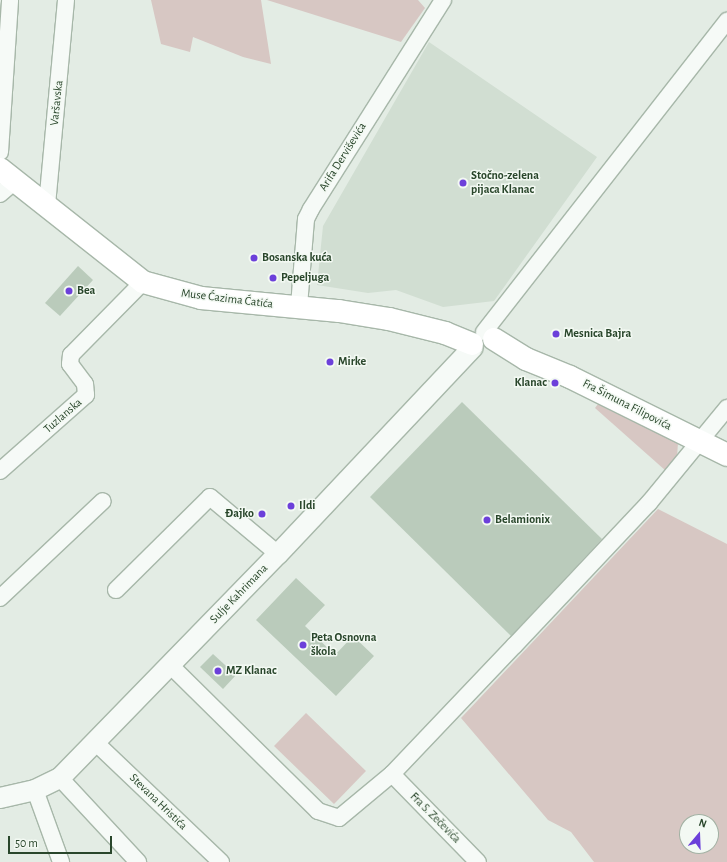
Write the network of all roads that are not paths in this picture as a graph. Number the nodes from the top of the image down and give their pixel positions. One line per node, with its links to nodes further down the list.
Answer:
1 (10, 0): 6 (street)
2 (66, 0): 9 (street, Varšavska)
3 (443, 0): 11 (street, Arifa Derviševića)
4 (727, 21): 12 (street)
5 (727, 37): 12 (street)
6 (0, 152)
7 (8, 174): 8 (street); 9 (main road, Muse Ćazima Ćatića)
8 (0, 194)
9 (47, 205): 10 (main road, Muse Ćazima Ćatića)
10 (143, 282): 11 (main road, Muse Ćazima Ćatića); 16 (street, Tuzlanska)
11 (299, 306): 12 (main road, Muse Ćazima Ćatića)
12 (480, 344): 14 (main road, Fra Šimuna Filipovića); 18 (street, Sulje Kahrimana)
13 (727, 408): 14 (street)
14 (700, 442): 15 (main road, Fra Šimuna Filipovića); 23 (street)
15 (727, 455)
16 (0, 471)
17 (103, 501): 20 (street)
18 (278, 554): 19 (street); 21 (street, Sulje Kahrimana)
19 (116, 590)
20 (0, 598)
21 (170, 665): 22 (street, Sulje Kahrimana); 23 (street)
22 (95, 742): 24 (street, Sulje Kahrimana); 29 (street, Stevana Hristića)
23 (392, 774): 30 (street, Fra S. Zečevića)
24 (60, 778): 25 (street, Sulje Kahrimana); 28 (street)
25 (35, 790): 26 (street, Sulje Kahrimana); 27 (street)
26 (0, 798)
27 (61, 862)
28 (138, 862)
29 (220, 862)
30 (478, 862)

